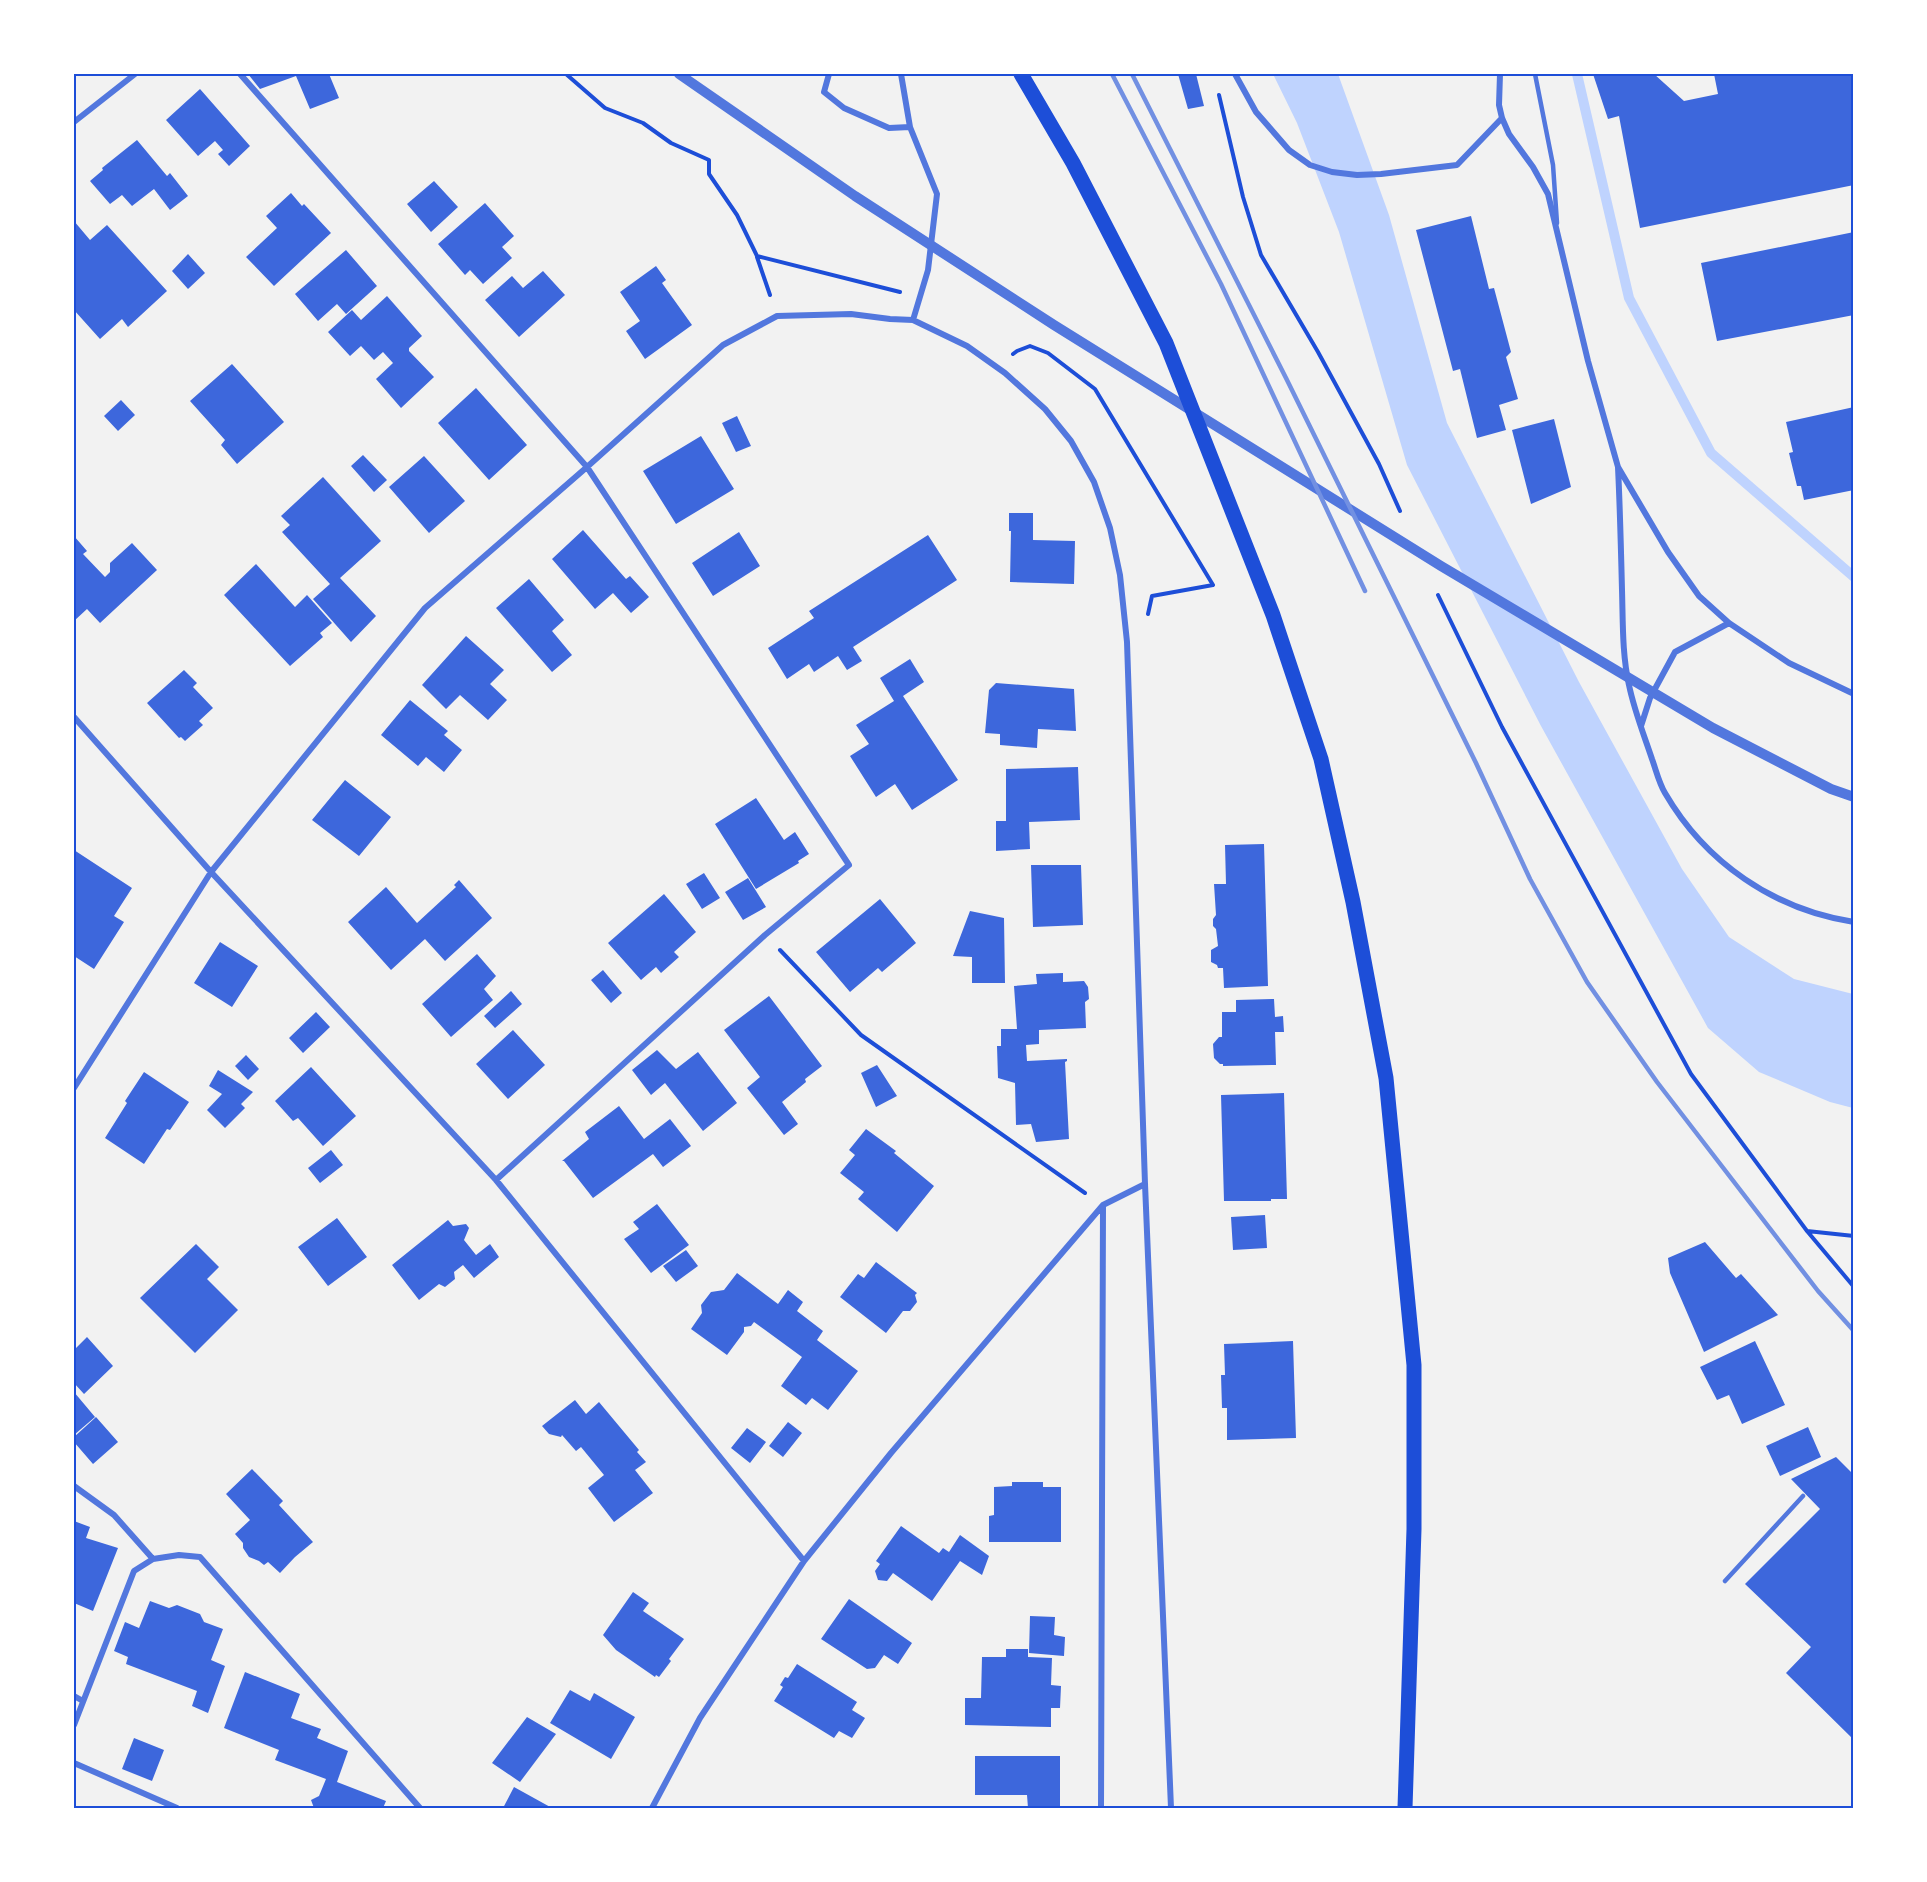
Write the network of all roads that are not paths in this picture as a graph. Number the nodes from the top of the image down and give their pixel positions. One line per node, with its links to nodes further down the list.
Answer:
1 (135, 74): 11 (street)
2 (240, 74): 15 (street)
3 (679, 74): 21 (street)
4 (829, 74): 12 (street)
5 (901, 74): 12 (street)
6 (1021, 74): 42 (main road)
7 (1235, 74): 10 (street)
8 (1500, 74): 10 (street)
9 (1535, 74): 13 (lane)
10 (1502, 118): 13 (street)
11 (74, 122)
12 (910, 127): 14 (street)
13 (1558, 232): 16 (street)
14 (913, 320): 15 (street); 26 (street)
15 (586, 467): 22 (street); 25 (street)
16 (1618, 467): 17 (street); 20 (street)
17 (1729, 623): 18 (street); 20 (street)
18 (1854, 694)
19 (74, 717): 22 (street)
20 (1641, 727): 23 (street)
21 (1854, 797)
22 (211, 872): 24 (street); 25 (street)
23 (1854, 922)
24 (74, 1088)
25 (496, 1180): 31 (street)
26 (1145, 1184): 27 (street); 41 (street)
27 (1103, 1205): 31 (street); 40 (street)
28 (74, 1486): 30 (street)
29 (1803, 1496): 32 (lane)
30 (153, 1559): 34 (street); 38 (street)
31 (804, 1562): 39 (street)
32 (1725, 1581)
33 (74, 1696): 34 (street)
34 (83, 1701): 35 (street)
35 (74, 1725)
36 (74, 1763): 37 (street)
37 (177, 1809)
38 (420, 1809)
39 (652, 1809)
40 (1101, 1809)
41 (1171, 1809)
42 (1405, 1809)

